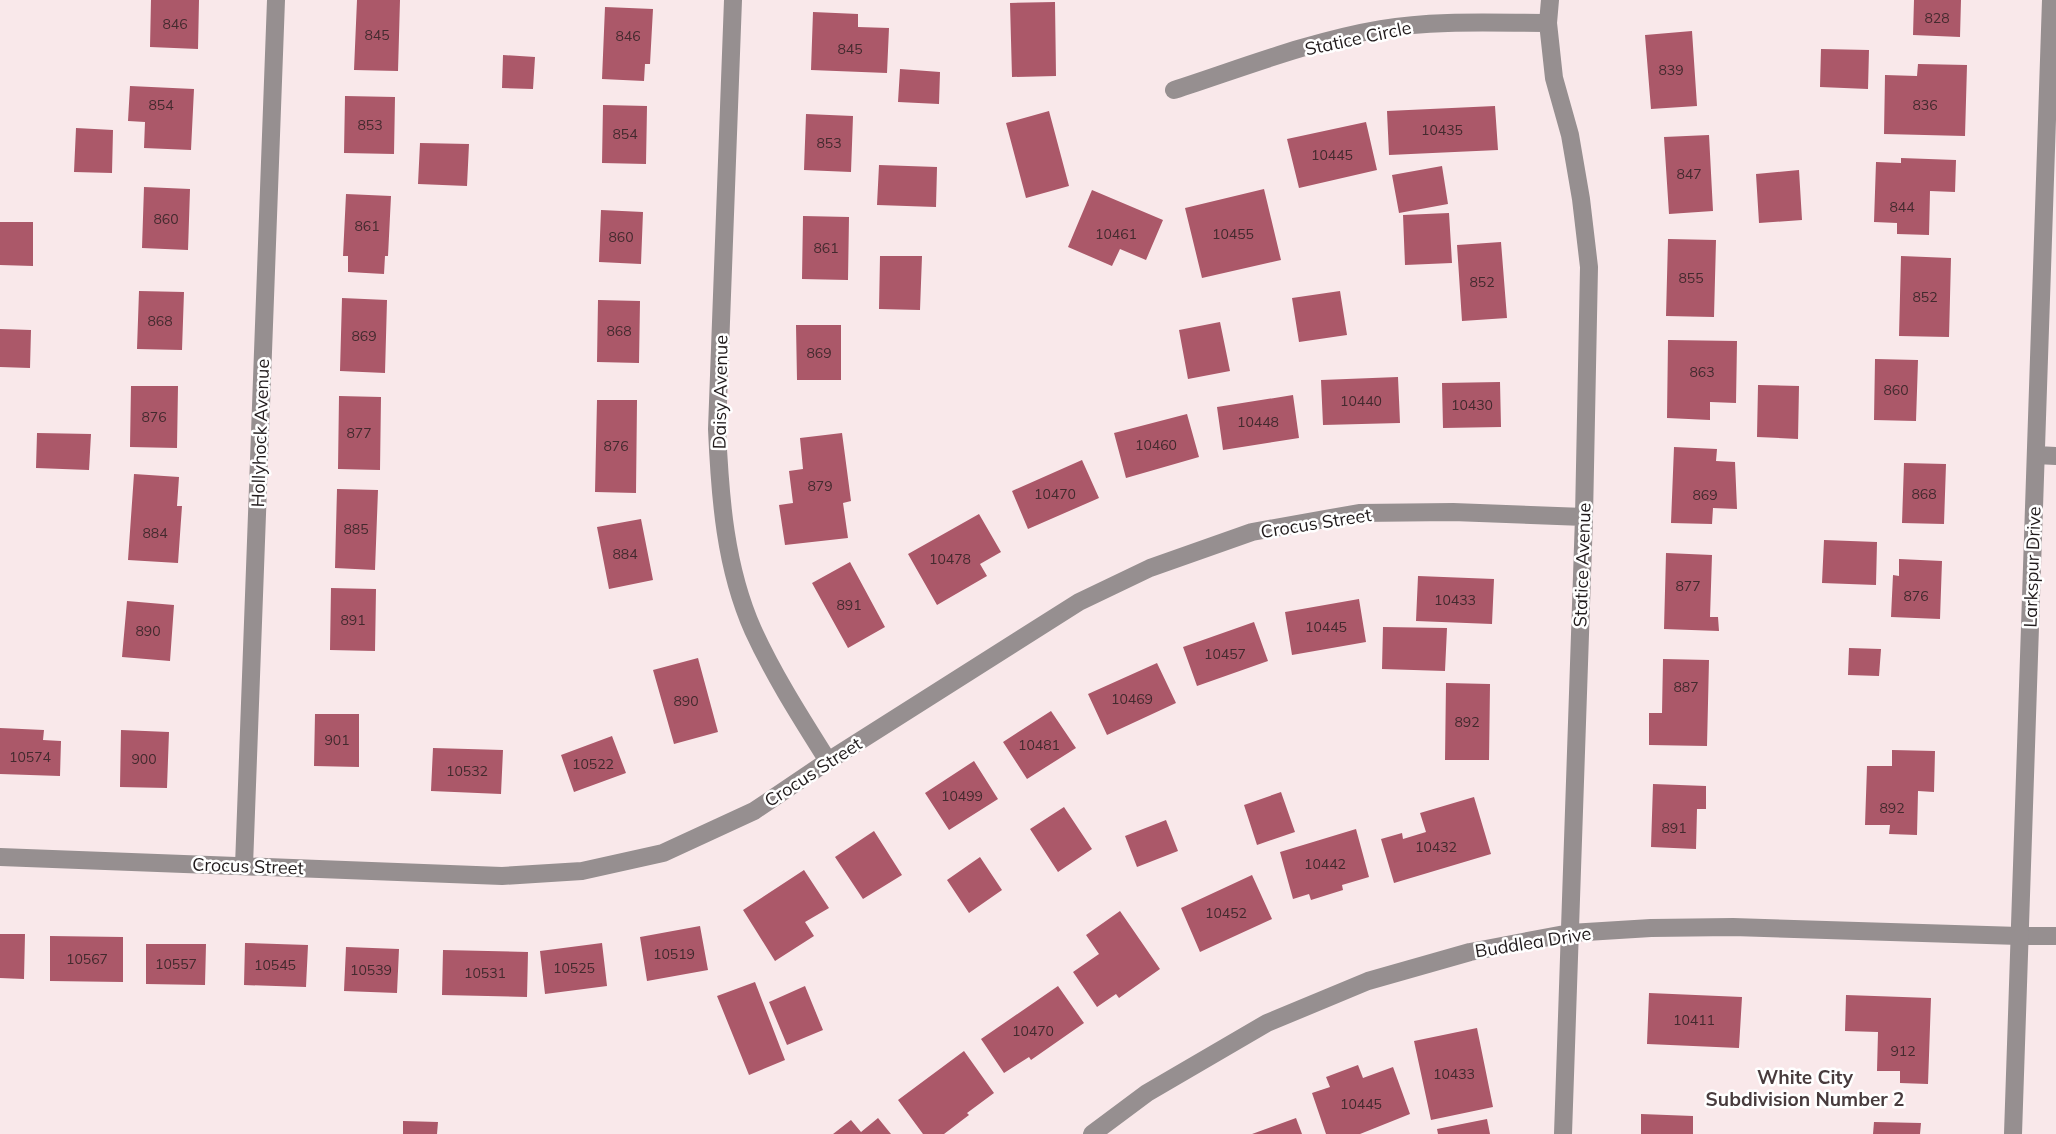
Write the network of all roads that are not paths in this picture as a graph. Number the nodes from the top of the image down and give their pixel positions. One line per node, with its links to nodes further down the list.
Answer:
1 (276, 0): 12 (street, Hollyhock Avenue)
2 (733, 0): 10 (street, Daisy Avenue)
3 (1550, 0): 5 (street, Statice Avenue)
4 (2052, 0): 7 (street, Larkspur Drive)
5 (1548, 23): 6 (street, Statice Circle); 9 (street, Statice Avenue)
6 (1174, 90)
7 (2036, 455): 8 (street); 14 (street, Larkspur Drive)
8 (2056, 456)
9 (1584, 517): 10 (street, Crocus Street); 13 (street, Statice Avenue)
10 (828, 761): 12 (street, Crocus Street)
11 (0, 857): 12 (street, Crocus Street)
12 (244, 866)
13 (1570, 933): 14 (street, Buddlea Drive); 16 (street, Buddlea Drive); 17 (street, Statice Avenue)
14 (2019, 936): 15 (street, Buddlea Drive); 18 (street, Larkspur Drive)
15 (2056, 936)
16 (1092, 1134)
17 (1563, 1134)
18 (2012, 1134)

